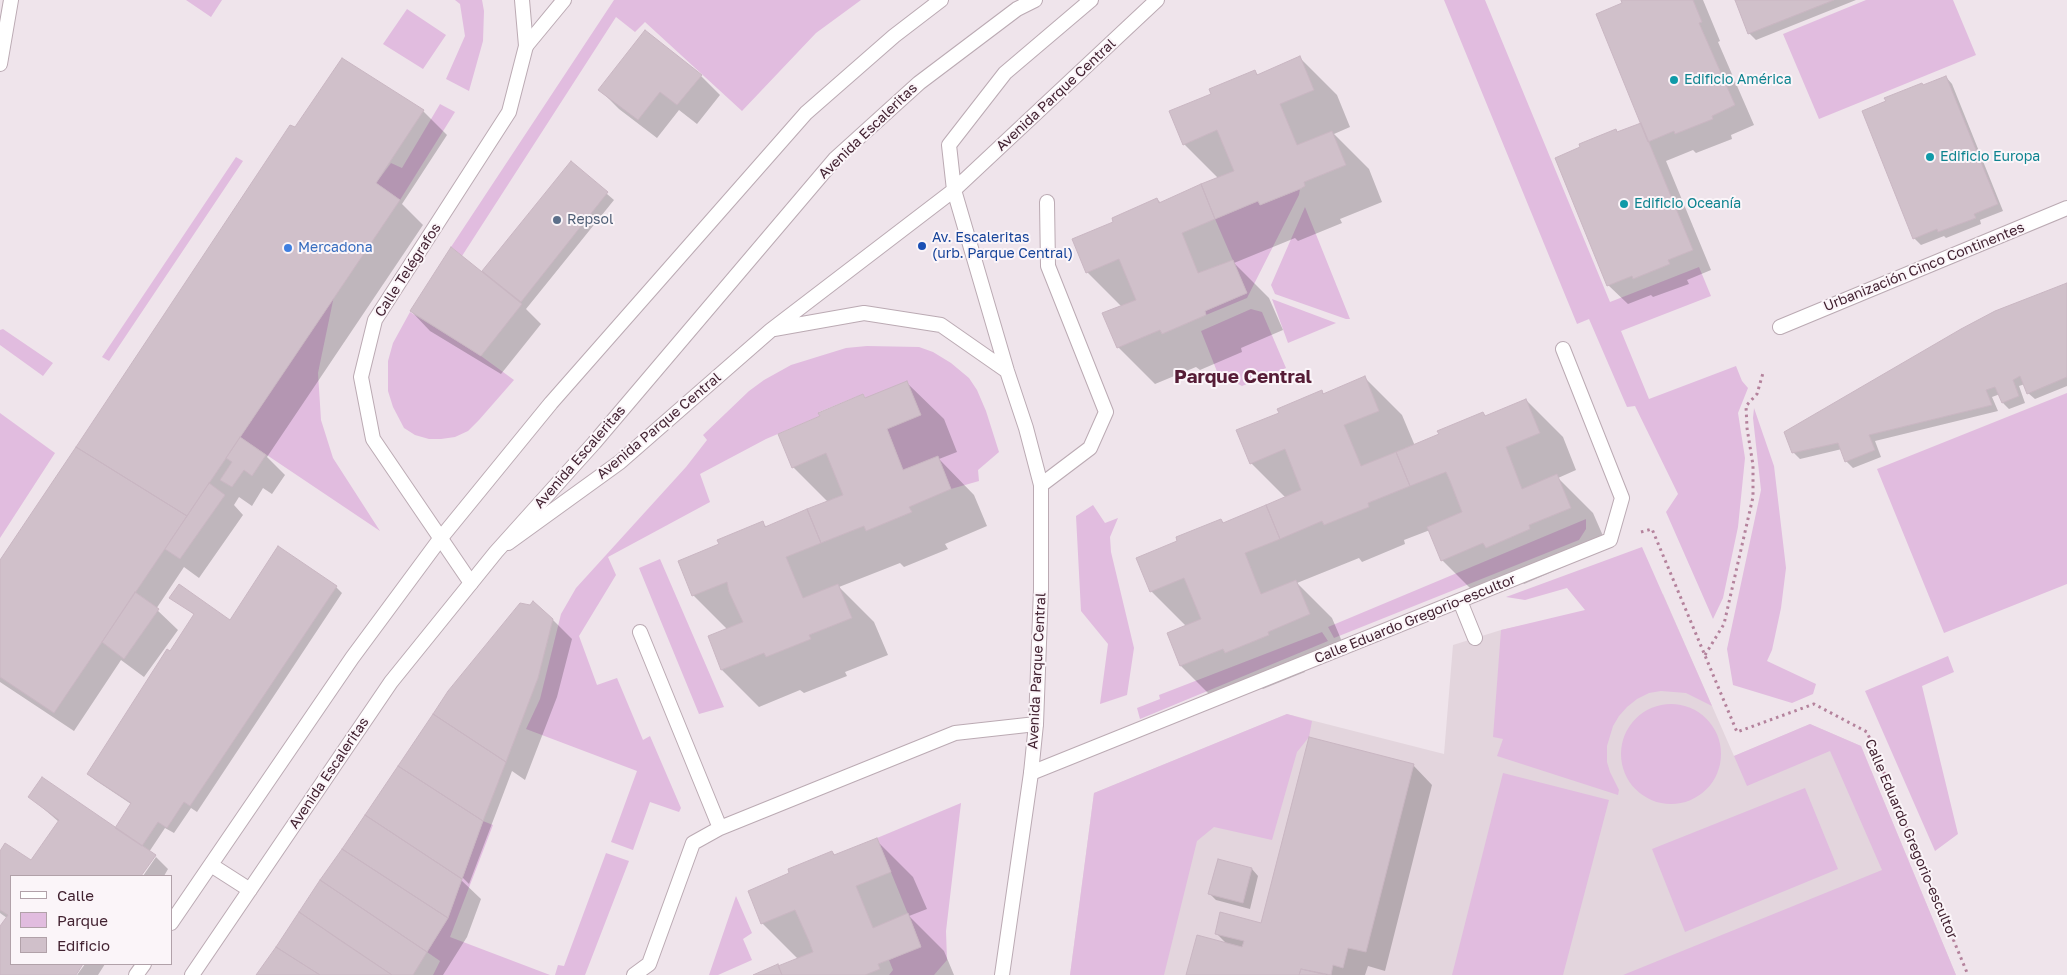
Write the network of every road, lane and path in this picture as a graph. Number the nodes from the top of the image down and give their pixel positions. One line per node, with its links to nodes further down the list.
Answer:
1 (12, 0): 9 (street)
2 (522, 0): 8 (street, Calle Telégrafos)
3 (564, 0): 8 (street)
4 (941, 0): 20 (street)
5 (1035, 0): 21 (street, Avenida Escaleritas)
6 (1091, 0): 10 (street, Avenida Parque Central)
7 (1157, 0): 10 (street, Avenida Parque Central)
8 (526, 46): 20 (street, Calle Telégrafos)
9 (0, 64)
10 (954, 190): 14 (street, Avenida Parque Central); 16 (street, Avenida Parque Central)
11 (1046, 202): 18 (street)
12 (2067, 208): 13 (street, Urbanización Cinco Continentes)
13 (1780, 327)
14 (771, 330): 16 (street); 21 (street, Avenida Parque Central)
15 (1563, 349): 23 (street, Calle Eduardo Gregorio-escultor)
16 (1007, 370): 18 (street, Avenida Parque Central)
17 (1763, 373): 26 (path)
18 (1041, 485): 27 (street, Avenida Parque Central)
19 (1652, 529): 26 (path, Calle Eduardo Gregorio-escultor)
20 (440, 539): 22 (street, Calle Telégrafos); 30 (street)
21 (496, 552): 22 (street, Avenida Escaleritas)
22 (471, 583): 31 (street, Avenida Escaleritas)
23 (1460, 602): 25 (street); 28 (street, Calle Eduardo Gregorio-escultor)
24 (640, 632): 29 (street)
25 (1475, 638)
26 (1705, 655): 36 (path, Calle Eduardo Gregorio-escultor)
27 (1036, 724): 28 (street, Avenida Parque Central); 29 (street)
28 (1031, 773): 35 (street, Avenida Parque Central)
29 (720, 828): 34 (street)
30 (210, 865): 31 (street); 32 (street)
31 (250, 890): 33 (street, Avenida Escaleritas)
32 (172, 922)
33 (192, 975)
34 (634, 975)
35 (1002, 975)
36 (1968, 975)

